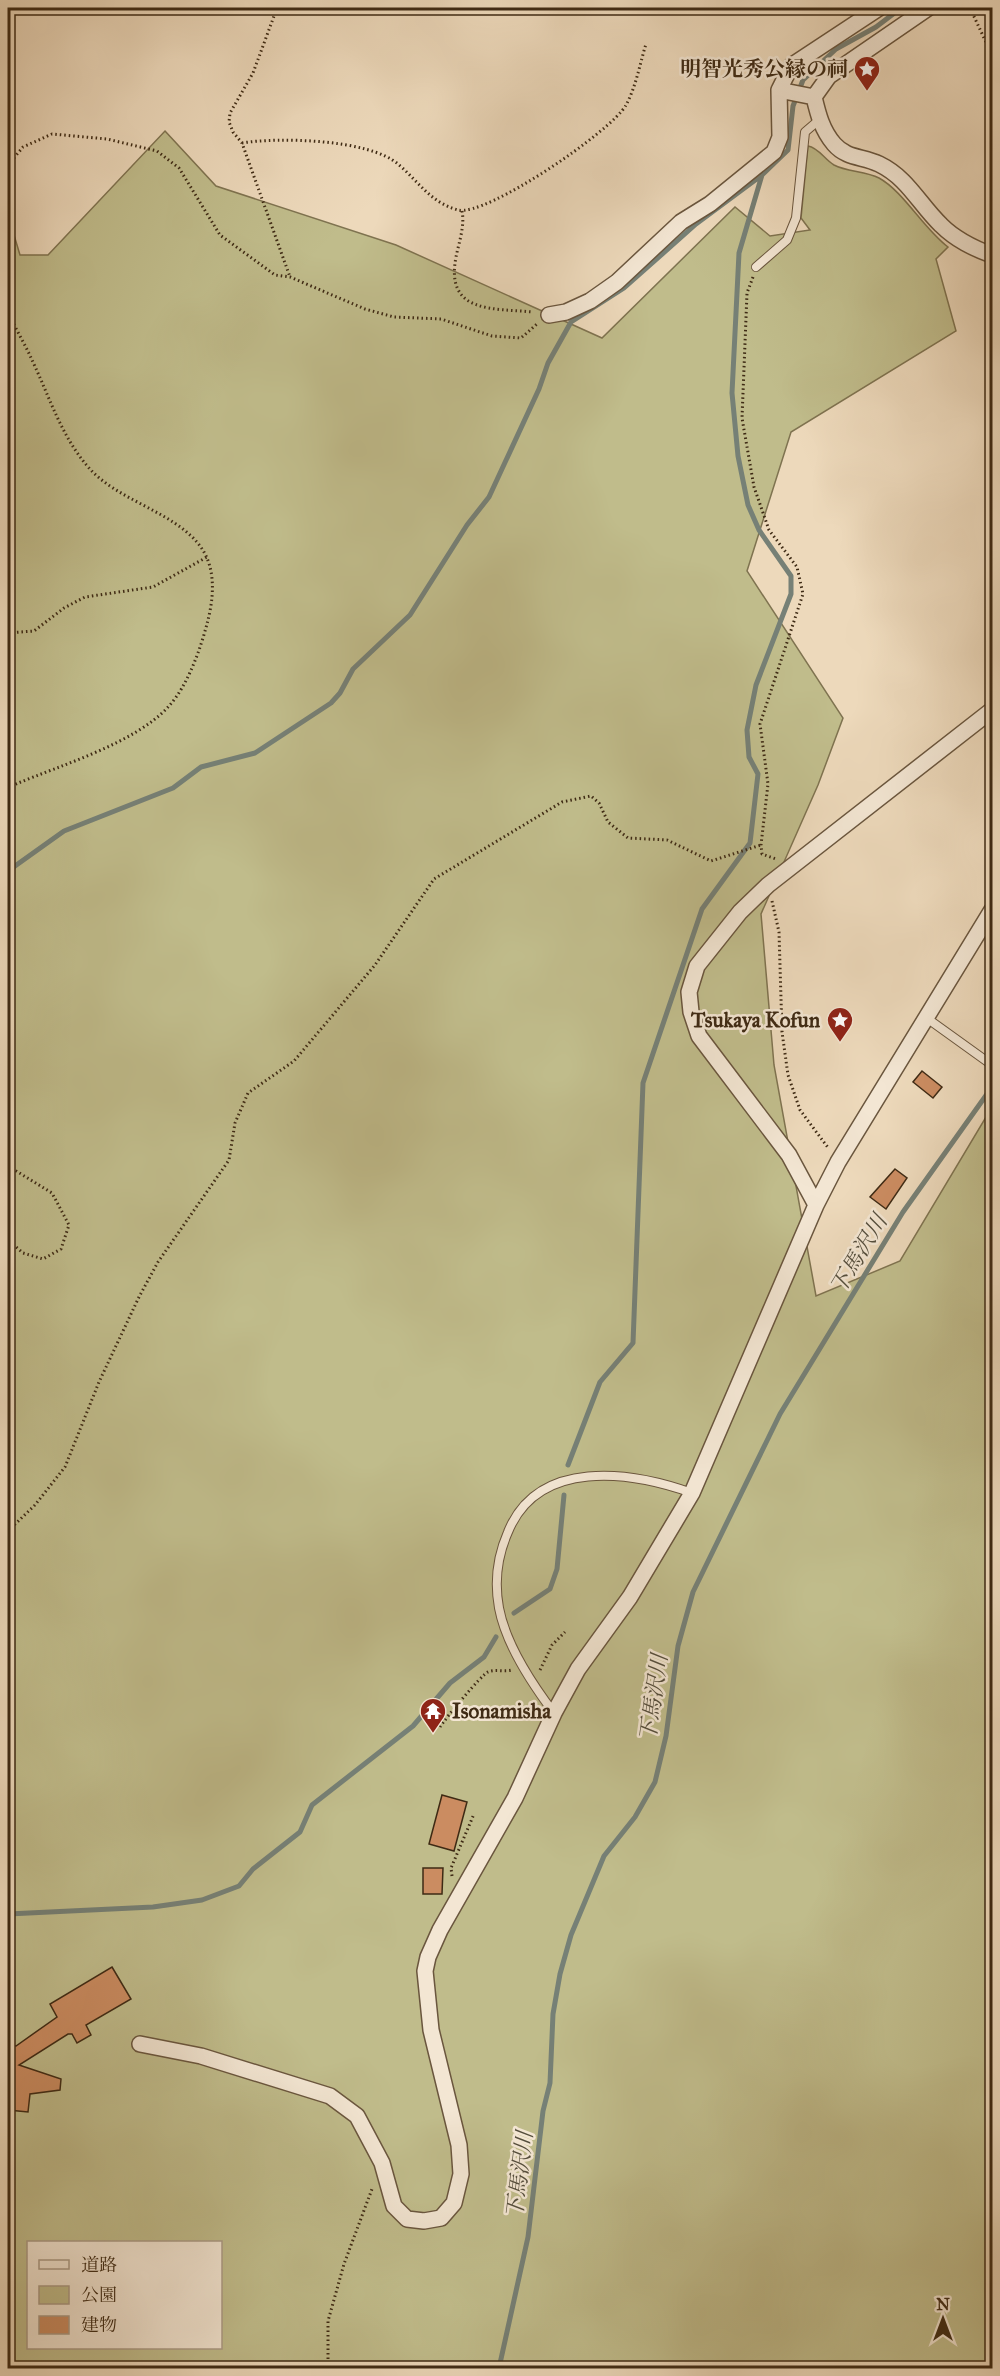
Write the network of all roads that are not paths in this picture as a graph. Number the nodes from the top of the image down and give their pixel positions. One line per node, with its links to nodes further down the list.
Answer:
1 (879, 8): 3 (street)
2 (928, 8): 4 (street)
3 (784, 91): 4 (street); 8 (street)
4 (810, 96): 5 (street)
5 (819, 120): 6 (street); 7 (lane)
6 (993, 255)
7 (756, 267)
8 (549, 315)
9 (993, 710): 13 (street)
10 (993, 910): 11 (street)
11 (928, 1019): 12 (lane); 13 (street)
12 (993, 1065)
13 (816, 1205): 14 (street)
14 (692, 1493): 15 (street); 15 (lane)
15 (554, 1713): 16 (street)
16 (140, 2044)

